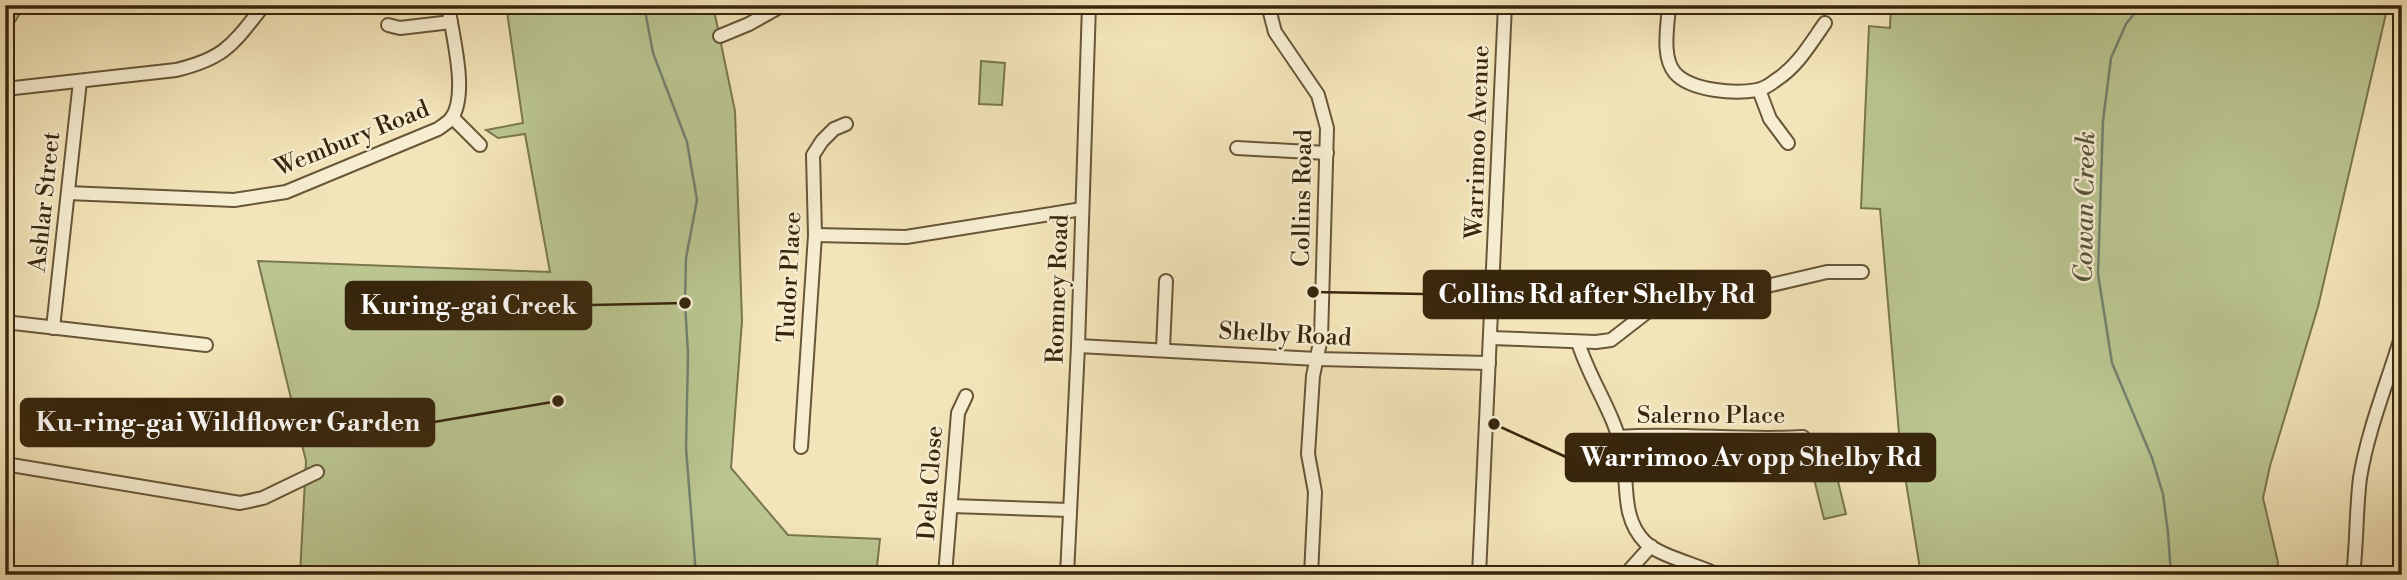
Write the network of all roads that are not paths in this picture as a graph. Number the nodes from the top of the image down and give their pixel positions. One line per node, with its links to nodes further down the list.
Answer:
1 (264, 5): 12 (street)
2 (448, 5): 8 (street, Wembury Road)
3 (783, 5): 11 (street)
4 (1089, 5): 22 (street, Romney Road)
5 (1268, 5): 20 (street, Collins Road)
6 (1505, 5): 29 (street, Warrimoo Avenue)
7 (1669, 5): 14 (street)
8 (451, 22): 10 (street); 15 (street, Wembury Road)
9 (1825, 23): 14 (street)
10 (388, 25)
11 (720, 36)
12 (80, 81): 13 (street); 21 (street, Ashlar Street)
13 (5, 89)
14 (1759, 90): 17 (street)
15 (452, 117): 18 (street); 21 (street, Wembury Road)
16 (846, 124): 23 (street, Tudor Place)
17 (1788, 143)
18 (480, 145)
19 (1237, 148): 20 (street)
20 (1327, 153): 34 (street, Collins Road)
21 (68, 194): 27 (street, Ashlar Street)
22 (1082, 209): 23 (street); 32 (street, Romney Road)
23 (815, 235): 40 (street, Tudor Place)
24 (1862, 272): 30 (street)
25 (1166, 281): 33 (street)
26 (5, 322): 27 (street)
27 (53, 328): 31 (street)
28 (2402, 334): 36 (street)
29 (1491, 338): 30 (street); 35 (street, Warrimoo Avenue)
30 (1578, 342): 38 (street)
31 (206, 345)
32 (1079, 346): 33 (street, Shelby Road); 44 (street, Romney Road)
33 (1163, 349): 34 (street, Shelby Road)
34 (1317, 359): 35 (street, Shelby Road); 48 (street, Collins Road)
35 (1489, 363): 49 (street, Warrimoo Avenue)
36 (2396, 372): 52 (street)
37 (966, 396): 43 (street, Dela Close)
38 (1618, 437): 39 (street, Salerno Place); 45 (street)
39 (1803, 437)
40 (801, 447)
41 (5, 464): 42 (street)
42 (317, 472)
43 (952, 506): 44 (street); 46 (street, Dela Close)
44 (1069, 510): 47 (street, Romney Road)
45 (1651, 546): 50 (street); 51 (street)
46 (945, 575)
47 (1067, 575)
48 (1311, 575)
49 (1479, 575)
50 (1625, 575)
51 (1718, 575)
52 (2353, 575)

